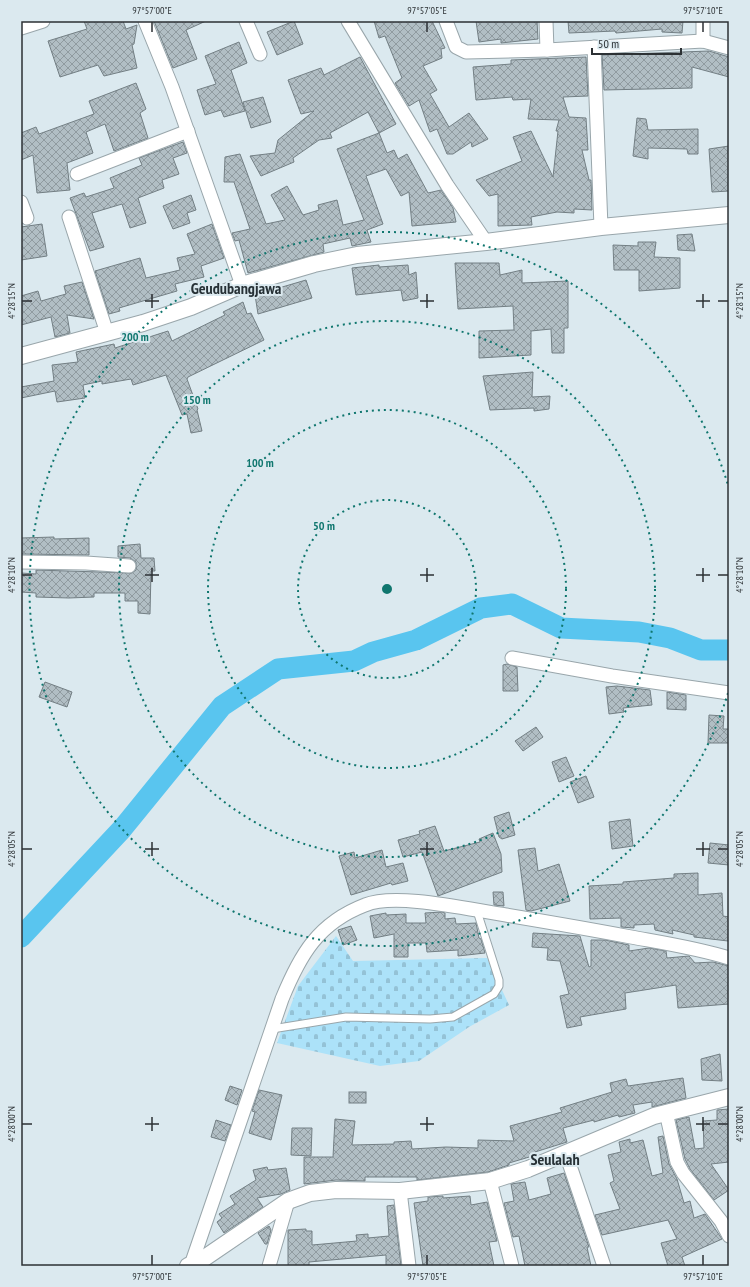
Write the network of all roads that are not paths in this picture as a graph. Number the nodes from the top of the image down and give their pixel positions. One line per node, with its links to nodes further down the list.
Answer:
1 (43, 21): 8 (street)
2 (145, 21): 14 (street)
3 (246, 21): 13 (street)
4 (348, 21): 21 (street)
5 (446, 21): 12 (street)
6 (546, 21): 12 (street)
7 (703, 21): 9 (street)
8 (21, 28)
9 (704, 40): 10 (street); 11 (street)
10 (594, 47): 12 (street); 20 (street)
11 (729, 48)
12 (547, 50)
13 (260, 54)
14 (188, 130): 15 (street); 22 (street)
15 (77, 174)
16 (21, 202): 19 (street)
17 (729, 215): 20 (street)
18 (69, 217): 23 (street)
19 (27, 218)
20 (601, 227): 21 (street)
21 (486, 242): 22 (street)
22 (242, 285): 23 (street)
23 (107, 334): 24 (street)
24 (21, 356)
25 (21, 562): 26 (street)
26 (129, 566)
27 (512, 658): 28 (street)
28 (729, 693)
29 (477, 911): 30 (street); 31 (street); 31 (lane)
30 (729, 958)
31 (272, 1029): 39 (street)
32 (729, 1097): 33 (street)
33 (666, 1112): 34 (street); 38 (street)
34 (566, 1154): 35 (street); 43 (street)
35 (490, 1181): 36 (street); 42 (street)
36 (400, 1191): 37 (street); 41 (street)
37 (288, 1202): 39 (street); 40 (street)
38 (729, 1236)
39 (190, 1265)
40 (269, 1266)
41 (409, 1266)
42 (512, 1266)
43 (604, 1266)

